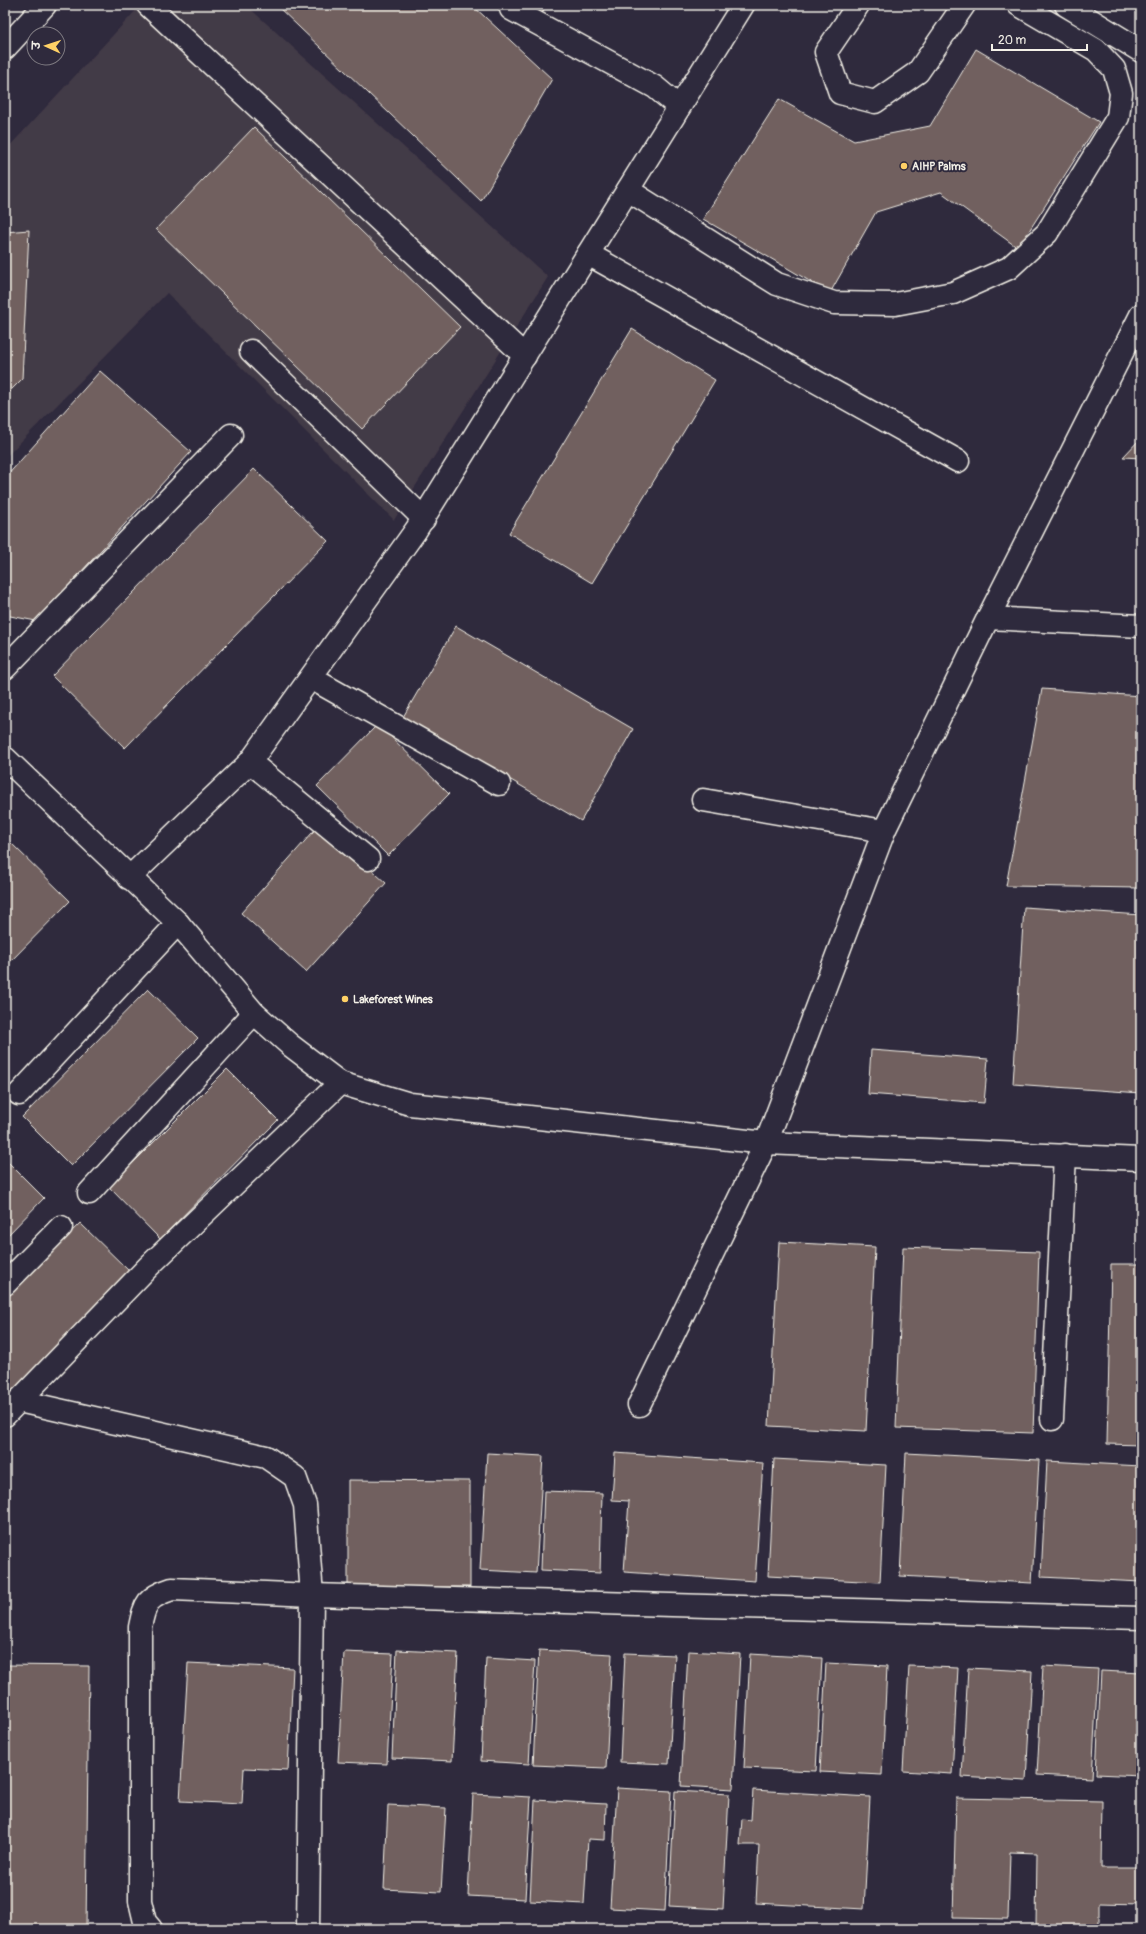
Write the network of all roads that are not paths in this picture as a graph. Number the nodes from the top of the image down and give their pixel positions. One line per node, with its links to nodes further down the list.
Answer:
1 (45, 5): 9 (street)
2 (148, 5): 16 (street)
3 (743, 5): 11 (street)
4 (858, 5): 5 (street)
5 (964, 5)
6 (1019, 5): 12 (street)
7 (1066, 5): 10 (street)
8 (511, 9): 11 (street)
9 (5, 48)
10 (1141, 50)
11 (679, 107): 12 (street)
12 (628, 190): 13 (street)
13 (588, 254): 16 (street); 18 (street)
14 (1141, 315): 20 (street)
15 (251, 351): 19 (street)
16 (525, 356): 19 (street)
17 (231, 435): 22 (street)
18 (958, 461)
19 (424, 519): 23 (street)
20 (988, 618): 21 (street); 28 (street)
21 (1141, 626)
22 (5, 668)
23 (311, 678): 25 (street); 26 (street)
24 (5, 758): 30 (street)
25 (250, 762): 29 (street); 30 (street)
26 (499, 784)
27 (703, 800): 28 (street)
28 (884, 831): 35 (street)
29 (368, 859)
30 (129, 878): 31 (street)
31 (178, 923): 32 (street); 34 (street)
32 (254, 1013): 33 (street); 38 (street)
33 (340, 1083): 35 (street); 42 (street)
34 (19, 1094)
35 (766, 1142): 36 (street); 41 (street)
36 (1065, 1155): 37 (street); 43 (street)
37 (1141, 1159)
38 (89, 1193)
39 (61, 1227): 40 (street)
40 (5, 1284)
41 (639, 1405)
42 (12, 1408): 44 (street)
43 (1052, 1419)
44 (312, 1595): 45 (street); 46 (street); 47 (street)
45 (1141, 1618)
46 (151, 1929)
47 (308, 1929)

